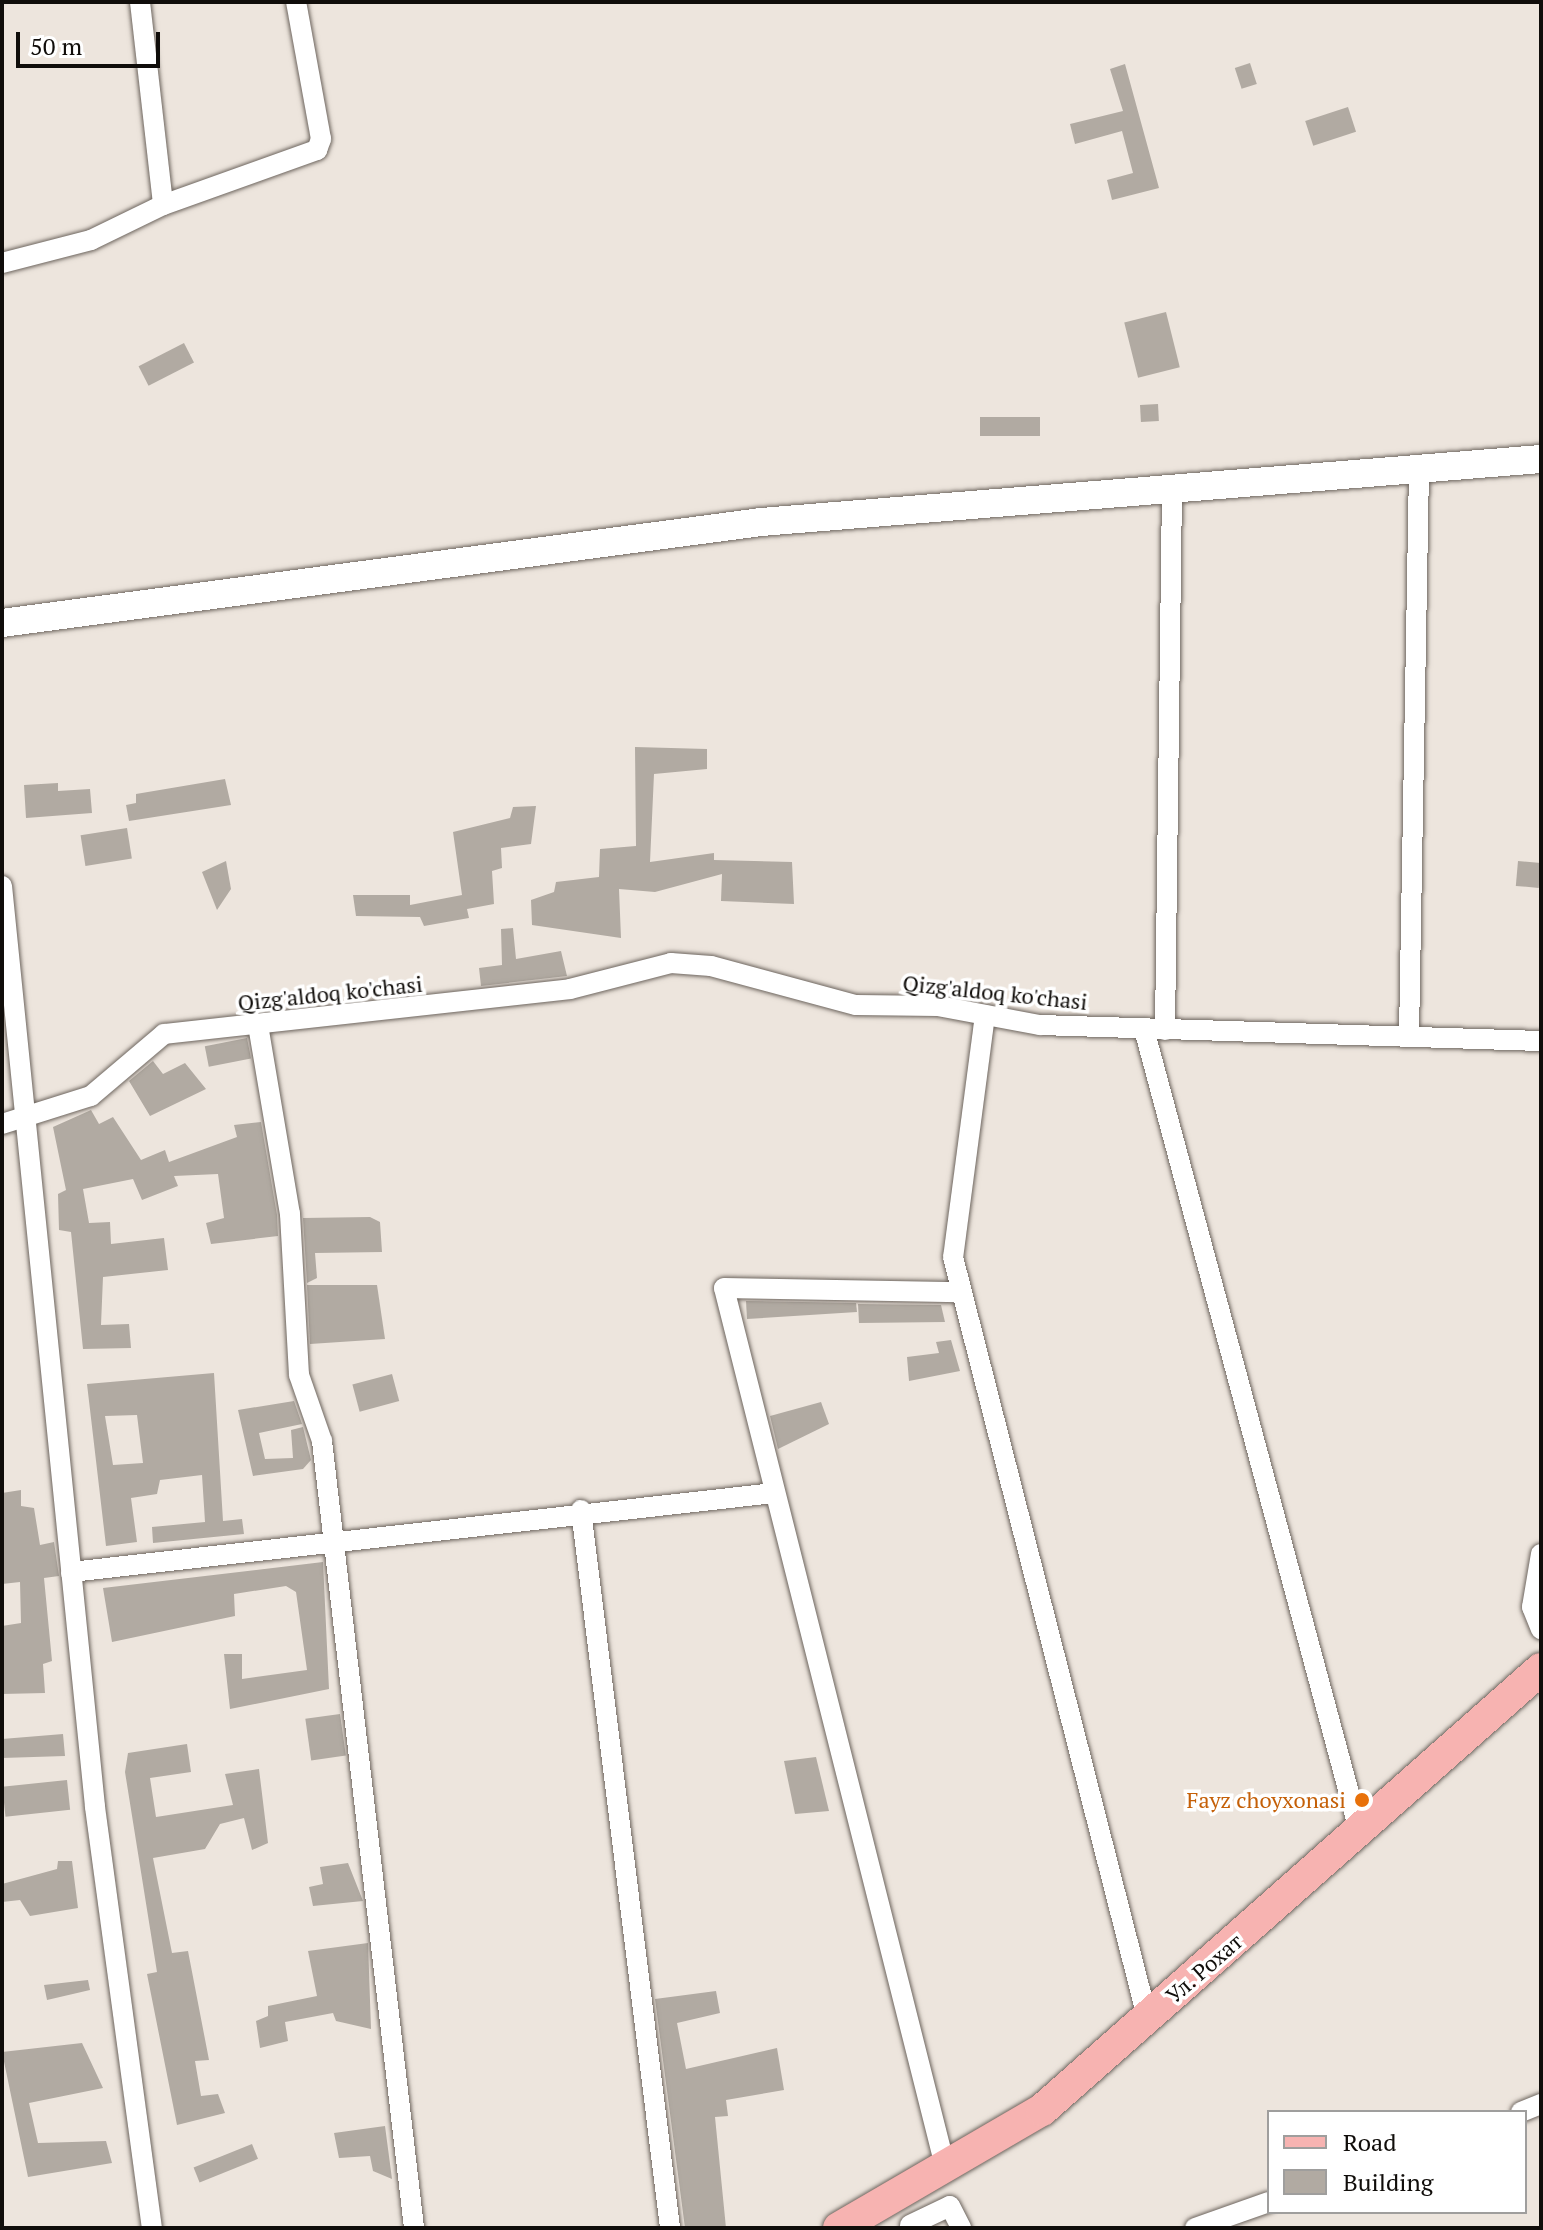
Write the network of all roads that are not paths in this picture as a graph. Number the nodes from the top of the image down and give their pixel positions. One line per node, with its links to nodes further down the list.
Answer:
1 (140, 2): 3 (street)
2 (296, 2): 3 (street)
3 (163, 205): 4 (street)
4 (2, 263)
5 (1541, 459): 6 (street)
6 (1419, 466): 7 (street); 13 (street)
7 (1172, 488): 8 (street); 12 (street)
8 (2, 623)
9 (2, 886): 15 (street)
10 (985, 1015): 11 (street, Qizg'aldoq ko'chasi); 12 (street, Qizg'aldoq ko'chasi); 17 (street)
11 (258, 1025): 15 (street, Qizg'aldoq ko'chasi); 20 (street)
12 (1155, 1029): 13 (street, Qizg'aldoq ko'chasi); 25 (street)
13 (1409, 1036): 14 (street, Qizg'aldoq ko'chasi)
14 (1541, 1041)
15 (25, 1119): 16 (street, Qizg'aldoq ko'chasi); 22 (street)
16 (2, 1124)
17 (961, 1292): 18 (street); 26 (street)
18 (774, 1493): 19 (street); 27 (street)
19 (581, 1510): 20 (street); 33 (street)
20 (334, 1540): 22 (street); 32 (street)
21 (1541, 1554): 23 (street)
22 (71, 1572): 31 (street)
23 (1541, 1629)
24 (1541, 1669): 25 (main road, Ул. Рохат)
25 (1359, 1830): 26 (main road, Ул. Рохат)
26 (1147, 2017): 27 (main road, Ул. Рохат)
27 (945, 2166): 28 (main road, Ул. Рохат)
28 (895, 2196): 30 (street); 34 (main road, Ул. Рохат)
29 (1267, 2203): 36 (street)
30 (910, 2227): 35 (street)
31 (152, 2228)
32 (414, 2228)
33 (670, 2228)
34 (839, 2228)
35 (961, 2228)
36 (1195, 2228)

